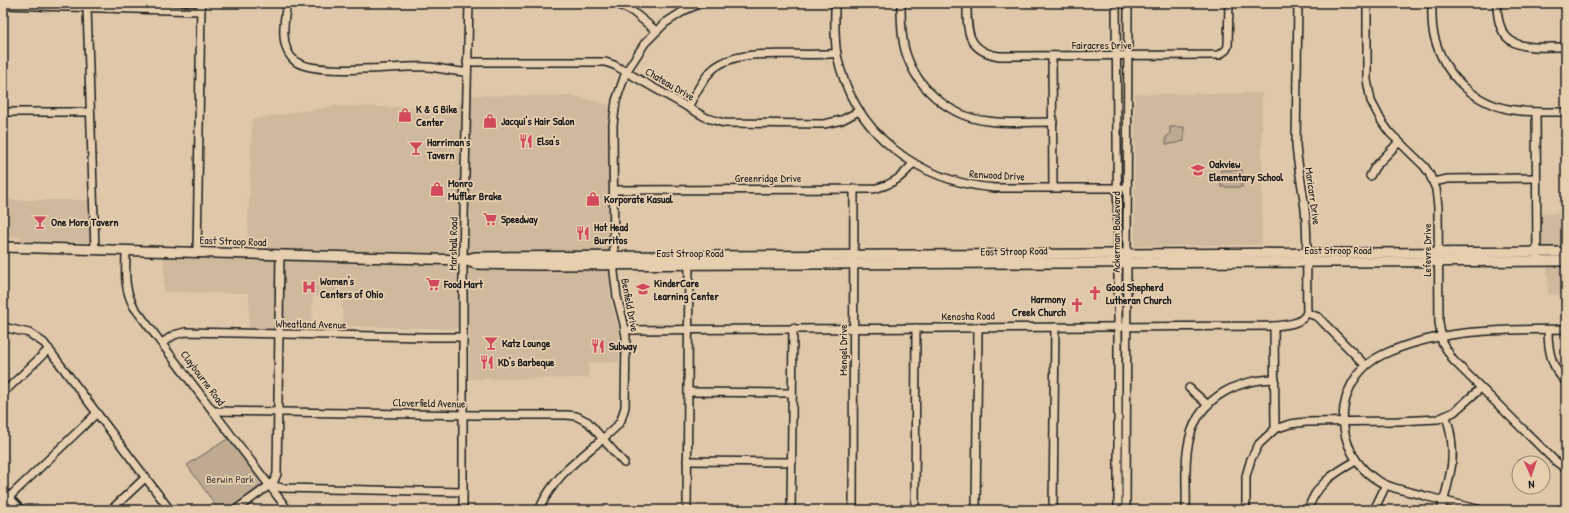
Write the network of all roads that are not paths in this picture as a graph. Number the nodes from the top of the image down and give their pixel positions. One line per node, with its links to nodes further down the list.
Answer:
1 (201, 3): 18 (street)
2 (287, 3): 26 (street)
3 (469, 3): 25 (street, Marshall Road)
4 (615, 3): 19 (street)
5 (702, 3): 19 (street, Benfield Drive)
6 (835, 3): 21 (street, Renwood Drive)
7 (901, 3): 36 (street)
8 (967, 3): 22 (street, Fairacres Drive)
9 (1116, 3): 23 (street, Ackerman Boulevard)
10 (1128, 3): 24 (street, Ackerman Boulevard)
11 (1228, 3): 24 (street, Fairacres Drive)
12 (1298, 3): 58 (street, Maricarr Drive)
13 (1367, 3): 38 (street, Lefevre Drive)
14 (1432, 3): 34 (street)
15 (1497, 3): 20 (street)
16 (3, 5): 17 (street)
17 (87, 8): 18 (street); 33 (street)
18 (200, 11): 52 (street)
19 (655, 30): 27 (street, Benfield Drive)
20 (1566, 47)
21 (837, 53): 30 (street); 31 (street, Renwood Drive)
22 (1052, 56): 23 (street, Fairacres Drive); 36 (street)
23 (1116, 56): 24 (street, Fairacres Drive); 28 (street, Ackerman Boulevard)
24 (1129, 56): 29 (street, Ackerman Boulevard)
25 (467, 62): 26 (street, Marshall Road); 27 (street, Chateau Drive)
26 (467, 72): 59 (street, Marshall Road)
27 (626, 72): 30 (street, Chateau Drive); 48 (street, Benfield Drive)
28 (1116, 97): 29 (street); 39 (street, Ackerman Boulevard)
29 (1129, 97): 37 (street, Ackerman Boulevard)
30 (688, 107): 31 (street, Chateau Drive)
31 (859, 111): 40 (street, Renwood Drive)
32 (3, 112): 33 (street)
33 (90, 112): 50 (street)
34 (1536, 112): 35 (street); 42 (street)
35 (1566, 112)
36 (1053, 122): 45 (street)
37 (1128, 142): 39 (street); 44 (street, Ackerman Boulevard)
38 (1399, 142): 41 (street); 43 (street, Lefevre Drive)
39 (1117, 143): 46 (street, Ackerman Boulevard)
40 (913, 163): 45 (street, Renwood Drive); 47 (street, Greenridge Drive)
41 (1370, 176)
42 (1536, 178): 43 (street); 56 (street)
43 (1433, 182): 55 (street, Lefevre Drive)
44 (1128, 187): 46 (street, Renwood Drive); 57 (street, Ackerman Boulevard)
45 (1053, 188): 46 (street, Renwood Drive)
46 (1118, 188): 57 (street, Ackerman Boulevard)
47 (854, 189): 48 (street, Greenridge Drive); 60 (street, Mengel Drive)
48 (614, 190): 61 (street, Benfield Drive)
49 (3, 248): 50 (main road, East Stroop Road)
50 (95, 250): 51 (main road, East Stroop Road)
51 (126, 250): 52 (main road, East Stroop Road); 81 (street, Claybourne Road)
52 (197, 252): 54 (main road, East Stroop Road)
53 (1566, 252): 56 (main road, East Stroop Road)
54 (280, 254): 59 (main road, East Stroop Road); 78 (street)
55 (1438, 257): 56 (main road, East Stroop Road); 58 (main road, East Stroop Road); 80 (street, Lefevre Drive)
56 (1537, 257): 63 (main road, East Stroop Road)
57 (1123, 258): 58 (main road, East Stroop Road); 60 (main road, East Stroop Road); 69 (street, Ackerman Boulevard); 70 (street, Ackerman Boulevard)
58 (1307, 258): 64 (street, Maricarr Drive)
59 (463, 260): 61 (main road, East Stroop Road); 79 (street, Marshall Road)
60 (854, 260): 62 (main road, East Stroop Road); 72 (street, Mengel Drive)
61 (614, 261): 62 (main road, East Stroop Road); 76 (street, Benfield Drive)
62 (689, 261): 74 (street)
63 (1566, 261)
64 (1307, 313): 65 (street, Kenosha Road); 83 (street)
65 (1274, 326): 70 (street, Kenosha Road); 84 (street)
66 (3, 327): 82 (street)
67 (978, 327): 68 (street, Kenosha Road); 73 (street, Kenosha Road); 124 (street)
68 (1055, 327): 69 (street, Kenosha Road); 125 (street)
69 (1118, 327): 70 (street, Kenosha Road); 126 (street, Ackerman Boulevard)
70 (1127, 327): 127 (street, Ackerman Boulevard)
71 (793, 328): 72 (street, Kenosha Road); 74 (street, Kenosha Road); 89 (street)
72 (854, 328): 73 (street, Kenosha Road); 122 (street, Mengel Drive)
73 (916, 328): 123 (street)
74 (688, 329): 76 (street, Kenosha Road); 88 (street)
75 (1566, 329): 77 (street)
76 (625, 330): 99 (street, Benfield Drive)
77 (1548, 330): 80 (street); 85 (street)
78 (279, 334): 79 (street, Wheatland Avenue); 81 (street, Wheatland Avenue); 93 (street)
79 (463, 337): 95 (street, Marshall Road)
80 (1441, 337): 83 (street); 87 (street, Lefevre Drive)
81 (162, 343): 92 (street, Claybourne Road)
82 (48, 350): 90 (street); 94 (street)
83 (1365, 365): 97 (street)
84 (1274, 379): 91 (street); 98 (street)
85 (1566, 382)
86 (1189, 388): 91 (street)
87 (1480, 388): 96 (street); 104 (street, Lefevre Drive)
88 (688, 392): 89 (street); 100 (street)
89 (792, 392): 102 (street)
90 (3, 393)
91 (1208, 405): 128 (street)
92 (214, 411): 93 (street, Cloverfield Avenue); 106 (street, Claybourne Road)
93 (278, 412): 95 (street, Cloverfield Avenue); 106 (street)
94 (97, 413): 105 (street); 110 (street)
95 (464, 415): 99 (street, Cloverfield Avenue); 109 (street, Marshall Road)
96 (1446, 416): 97 (street); 111 (street)
97 (1344, 422): 98 (street); 101 (street)
98 (1275, 429): 129 (street)
99 (603, 438): 103 (street, Cloverfield Avenue); 119 (street, Benfield Drive)
100 (687, 461): 102 (street); 120 (street)
101 (1356, 461): 107 (street); 130 (street)
102 (792, 462): 121 (street)
103 (624, 463)
104 (1566, 469)
105 (146, 477): 114 (street); 115 (street)
106 (270, 485): 109 (street); 116 (street); 117 (street, Claybourne Road)
107 (1386, 485): 111 (street); 131 (street)
108 (3, 491): 110 (street)
109 (463, 492): 118 (street, Marshall Road)
110 (9, 497): 112 (street); 113 (street)
111 (1444, 501): 132 (street); 133 (street)
112 (3, 503)
113 (21, 510)
114 (111, 510)
115 (170, 510)
116 (235, 510)
117 (288, 510)
118 (463, 510)
119 (539, 510)
120 (687, 510)
121 (791, 510)
122 (853, 510)
123 (915, 510)
124 (976, 510)
125 (1053, 510)
126 (1118, 510)
127 (1126, 510)
128 (1186, 510)
129 (1246, 510)
130 (1308, 510)
131 (1374, 510)
132 (1442, 510)
133 (1481, 510)

